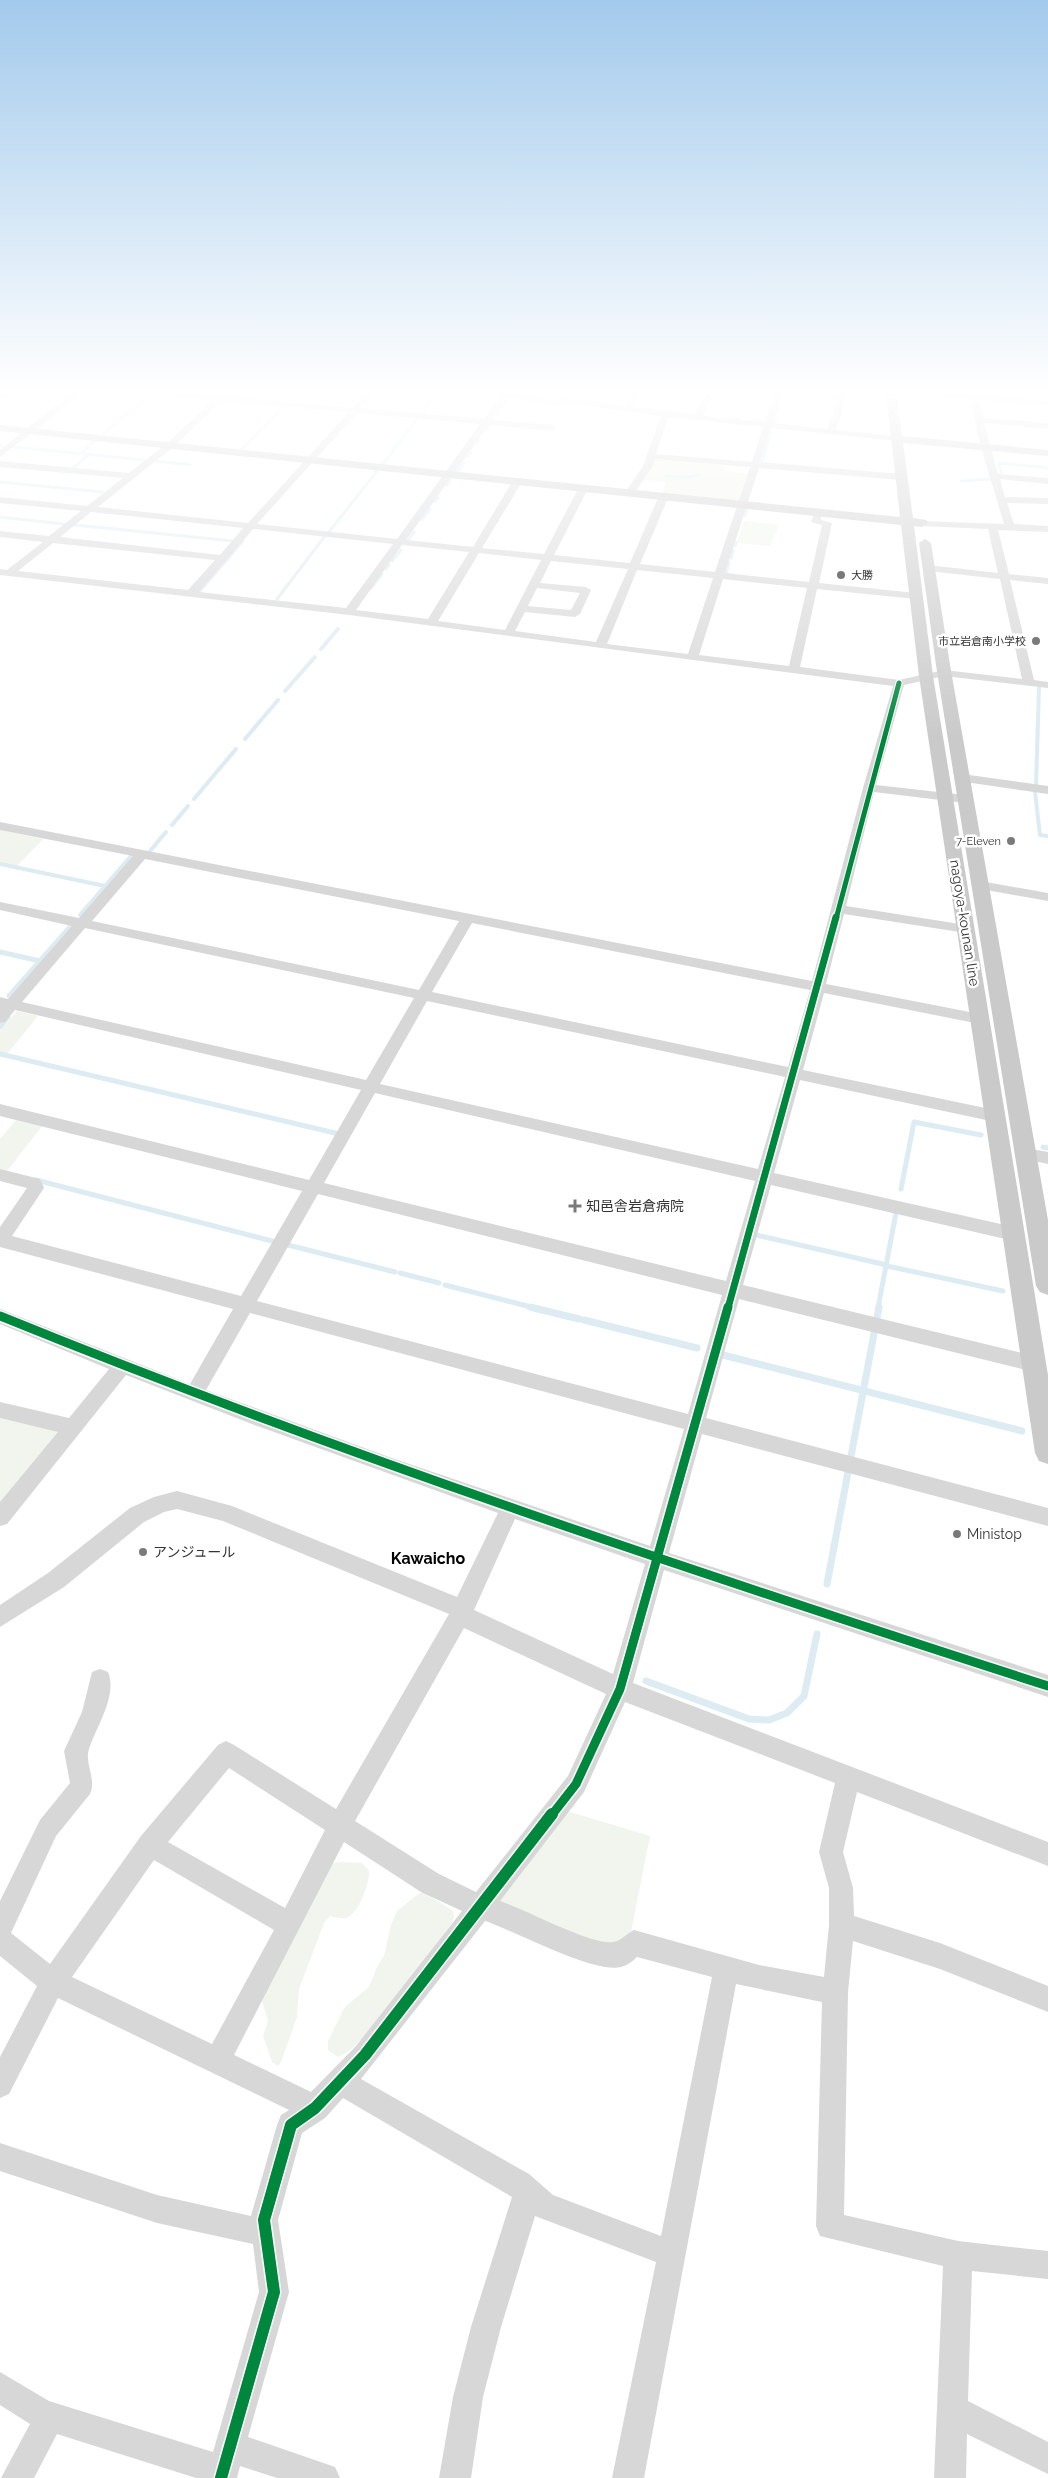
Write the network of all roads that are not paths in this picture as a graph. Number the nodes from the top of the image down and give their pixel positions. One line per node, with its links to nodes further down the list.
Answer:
1 (68, 508): 12 (street)
2 (92, 508): 12 (street)
3 (268, 508): 15 (street)
4 (425, 508): 21 (street)
5 (501, 508): 22 (street)
6 (573, 508): 24 (street)
7 (659, 508): 25 (street)
8 (740, 508): 28 (street)
9 (759, 508): 13 (main road)
10 (912, 508): 14 (main road, nagoya-kounan line)
11 (1003, 508): 17 (street)
12 (89, 510): 15 (street); 20 (street)
13 (818, 513): 14 (main road); 32 (street)
14 (917, 520): 16 (street); 26 (main road, nagoya-kounan line); 34 (main road, nagoya-kounan line)
15 (251, 527): 21 (street); 23 (street)
16 (993, 528): 17 (street); 29 (street)
17 (1010, 528): 18 (street)
18 (1048, 530)
19 (0, 534): 20 (street)
20 (51, 540): 23 (street); 27 (street)
21 (400, 542): 22 (street); 36 (street)
22 (475, 550): 24 (street); 37 (street)
23 (223, 558): 33 (street)
24 (547, 558): 25 (street); 31 (street)
25 (634, 567): 28 (street); 39 (street)
26 (928, 568): 29 (street); 42 (main road, nagoya-kounan line)
27 (5, 573): 33 (street)
28 (718, 576): 32 (street); 40 (street)
29 (1004, 576): 30 (street); 44 (street)
30 (1048, 581)
31 (533, 584): 35 (street); 35 (street)
32 (813, 586): 34 (street); 41 (street)
33 (191, 594): 36 (street)
34 (916, 596): 42 (main road, nagoya-kounan line)
35 (521, 608): 38 (street)
36 (349, 612): 37 (street)
37 (431, 623): 38 (street)
38 (508, 634): 39 (street)
39 (600, 646): 40 (street)
40 (692, 658): 41 (street)
41 (794, 670): 43 (street)
42 (935, 674): 43 (street); 44 (street); 46 (main road, nagoya-kounan line); 49 (main road, nagoya-kounan line)
43 (899, 683): 47 (street)
44 (1029, 683): 45 (street)
45 (1048, 685)
46 (962, 778): 48 (street); 50 (main road, nagoya-kounan line)
47 (869, 788): 49 (street); 56 (street)
48 (1048, 790)
49 (945, 796): 50 (street); 59 (main road, nagoya-kounan line)
50 (965, 799): 53 (main road, nagoya-kounan line)
51 (0, 826): 52 (street)
52 (142, 854): 57 (street); 58 (street)
53 (980, 886): 54 (street); 69 (main road, nagoya-kounan line)
54 (1048, 897)
55 (0, 906): 58 (street)
56 (838, 909): 59 (street); 60 (street)
57 (467, 919): 60 (street); 61 (street)
58 (82, 924): 61 (street); 62 (street)
59 (966, 930): 64 (main road, nagoya-kounan line)
60 (818, 988): 64 (street); 65 (street)
61 (423, 995): 65 (street); 66 (street)
62 (6, 1003): 63 (street); 66 (street)
63 (0, 1018)
64 (980, 1019): 68 (main road, nagoya-kounan line)
65 (794, 1073): 68 (street); 72 (street)
66 (370, 1087): 72 (street); 73 (street)
67 (0, 1110): 73 (street)
68 (995, 1116): 74 (main road, nagoya-kounan line)
69 (1026, 1154): 70 (street); 76 (main road, nagoya-kounan line)
70 (1048, 1158)
71 (0, 1175): 75 (street)
72 (764, 1176): 74 (street); 78 (street)
73 (313, 1187): 78 (street); 79 (street)
74 (1014, 1234): 81 (main road, nagoya-kounan line)
75 (0, 1240): 79 (street)
76 (1044, 1240): 77 (main road, nagoya-kounan line)
77 (1048, 1286)
78 (732, 1290): 81 (street); 85 (street)
79 (246, 1304): 83 (street); 85 (street)
80 (0, 1316): 82 (street)
81 (1034, 1364): 87 (main road, nagoya-kounan line)
82 (122, 1367): 83 (street); 86 (street)
83 (194, 1394): 88 (street)
84 (0, 1410): 86 (street)
85 (694, 1423): 90 (street); 91 (street)
86 (73, 1427): 89 (street)
87 (1048, 1453)
88 (510, 1509): 91 (street); 92 (street)
89 (0, 1517)
90 (1048, 1517)
91 (656, 1557): 95 (street); 96 (street)
92 (461, 1612): 93 (street); 96 (street); 98 (street)
93 (0, 1617)
94 (100, 1680): 104 (street)
95 (1048, 1686)
96 (620, 1689): 97 (street); 101 (street)
97 (848, 1778): 100 (street); 102 (street)
98 (340, 1825): 99 (street); 101 (street); 103 (street)
99 (150, 1845): 103 (street); 107 (street)
100 (1048, 1854)
101 (481, 1908): 106 (street); 111 (street)
102 (842, 1925): 108 (street); 109 (street)
103 (290, 1926): 110 (street)
104 (0, 1928)
105 (0, 1940): 107 (street)
106 (726, 1969): 108 (street); 117 (street)
107 (53, 1982): 110 (street); 112 (street)
108 (835, 1992): 118 (street)
109 (1048, 1999)
110 (217, 2061): 113 (street)
111 (340, 2082): 113 (street); 115 (street)
112 (0, 2085)
113 (316, 2108): 116 (street)
114 (0, 2157): 116 (street)
115 (528, 2192): 117 (street); 127 (street)
116 (266, 2233): 124 (street)
117 (672, 2254): 128 (street)
118 (958, 2255): 119 (street); 121 (street)
119 (1048, 2265)
120 (0, 2387): 122 (street)
121 (953, 2410): 123 (street); 129 (street)
122 (50, 2417): 124 (street); 125 (street)
123 (1048, 2459)
124 (225, 2465): 126 (street)
125 (17, 2478)
126 (324, 2478)
127 (456, 2478)
128 (628, 2478)
129 (950, 2478)

